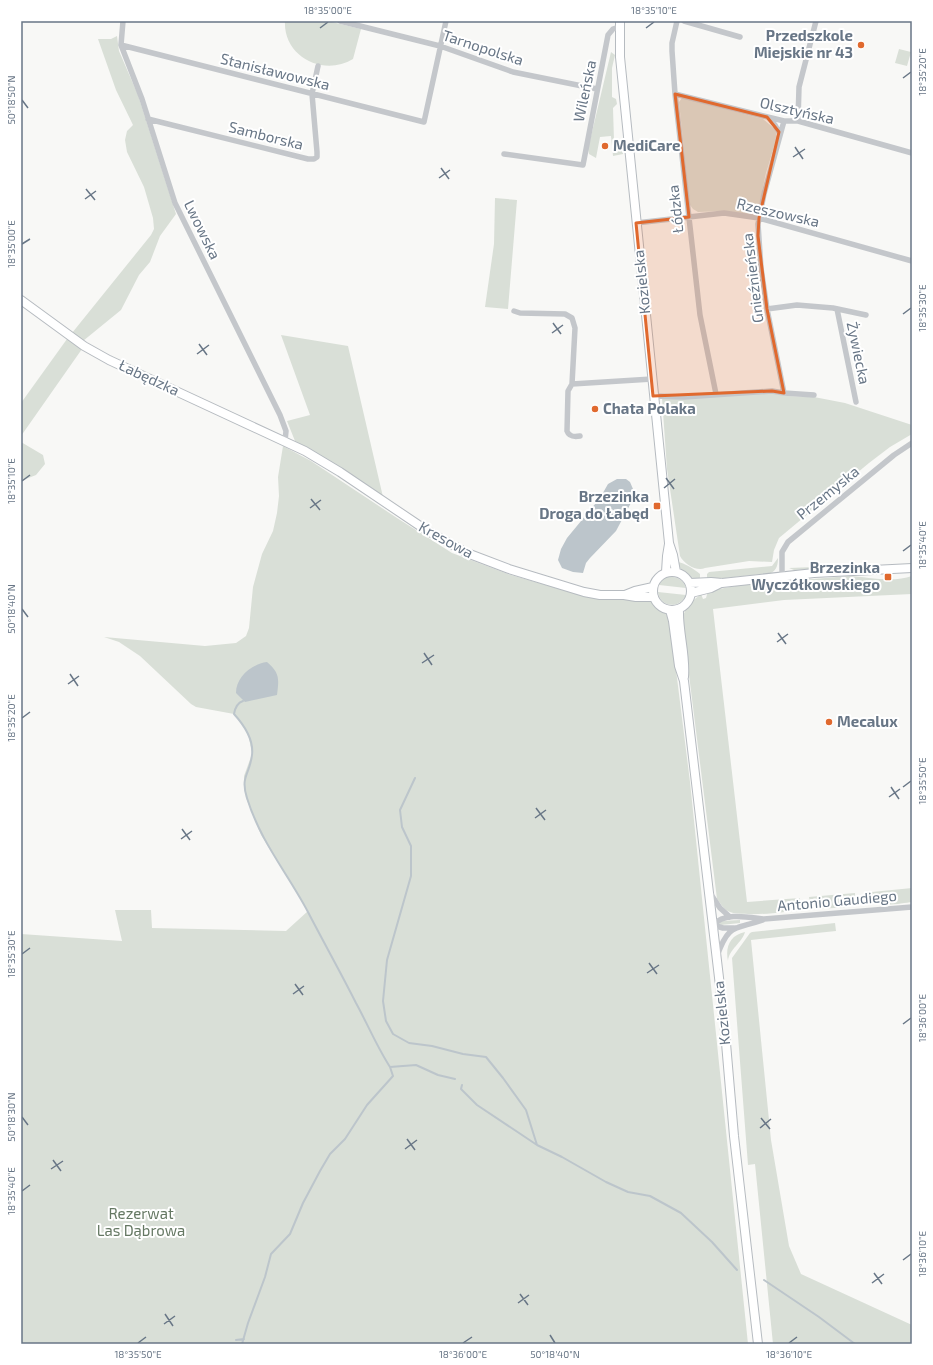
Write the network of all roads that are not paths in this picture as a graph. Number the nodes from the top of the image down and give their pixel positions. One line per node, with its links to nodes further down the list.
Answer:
1 (123, 21): 9 (street, Lwowska)
2 (340, 21): 10 (street, Tarnopolska)
3 (446, 21): 10 (street)
4 (677, 21): 14 (street, Łódzka)
5 (684, 21): 8 (street)
6 (816, 21): 18 (street)
7 (620, 24): 12 (street, Wileńska); 24 (street, Kozielska)
8 (740, 37)
9 (121, 45): 13 (street, Stanisławowska); 16 (street, Lwowska)
10 (440, 46): 12 (street, Tarnopolska); 13 (street, Stanisławowska)
11 (318, 66): 13 (street)
12 (597, 88): 21 (street, Wileńska)
13 (312, 94): 16 (street, Samborska)
14 (675, 94): 15 (street, Olsztyńska); 22 (street, Łódzka)
15 (767, 117): 17 (street, Olsztyńska); 19 (street)
16 (148, 119): 39 (street, Lwowska)
17 (784, 121): 18 (street, Olsztyńska); 19 (street, Gnieźnieńska)
18 (798, 121): 20 (street, Olsztyńska)
19 (779, 137): 23 (street, Gnieźnieńska)
20 (912, 153)
21 (504, 154)
22 (689, 217): 23 (street, Rzeszowska); 24 (street, Rzeszowska); 34 (street, Łódzka)
23 (759, 218): 25 (street, Rzeszowska); 27 (street, Gnieźnieńska)
24 (636, 223): 31 (street, Kozielska)
25 (912, 261)
26 (21, 300): 39 (street, Łabędzka)
27 (767, 309): 28 (street, Żywiecka); 33 (street, Gnieźnieńska)
28 (837, 309): 30 (street, Żywiecka); 37 (street, Żywiecka)
29 (514, 311): 32 (street)
30 (866, 315)
31 (652, 379): 32 (street); 36 (street, Kozielska)
32 (572, 384): 38 (street)
33 (784, 393): 34 (street); 35 (street)
34 (716, 394): 36 (street)
35 (814, 395)
36 (653, 396): 41 (street, Kozielska)
37 (856, 402)
38 (580, 436)
39 (285, 441): 50 (street, Kresowa)
40 (912, 443): 45 (street, Przemyska)
41 (669, 544): 43 (street, Kozielska); 44 (street, Kozielska)
42 (912, 568): 45 (street)
43 (666, 572): 44 (street); 48 (street)
44 (676, 572): 46 (street)
45 (782, 576): 47 (street)
46 (690, 583): 47 (street); 49 (street)
47 (722, 583): 49 (street)
48 (653, 587): 50 (street, Kresowa); 51 (street)
49 (691, 593): 52 (street)
50 (624, 595): 51 (street, Kresowa)
51 (654, 597): 53 (street)
52 (679, 609): 53 (street); 54 (street, Kozielska)
53 (670, 610): 54 (street, Kozielska)
54 (684, 681): 55 (street, Kozielska)
55 (709, 891): 57 (street); 59 (street, Kozielska)
56 (912, 907): 58 (street, Antonio Gaudiego)
57 (730, 917): 58 (street, Antonio Gaudiego); 59 (street, Antonio Gaudiego)
58 (764, 919): 60 (street, Antonio Gaudiego)
59 (712, 925): 60 (street, Antonio Gaudiego); 61 (street, Kozielska)
60 (734, 928): 61 (street)
61 (716, 958): 62 (street, Kozielska)
62 (758, 1344)

